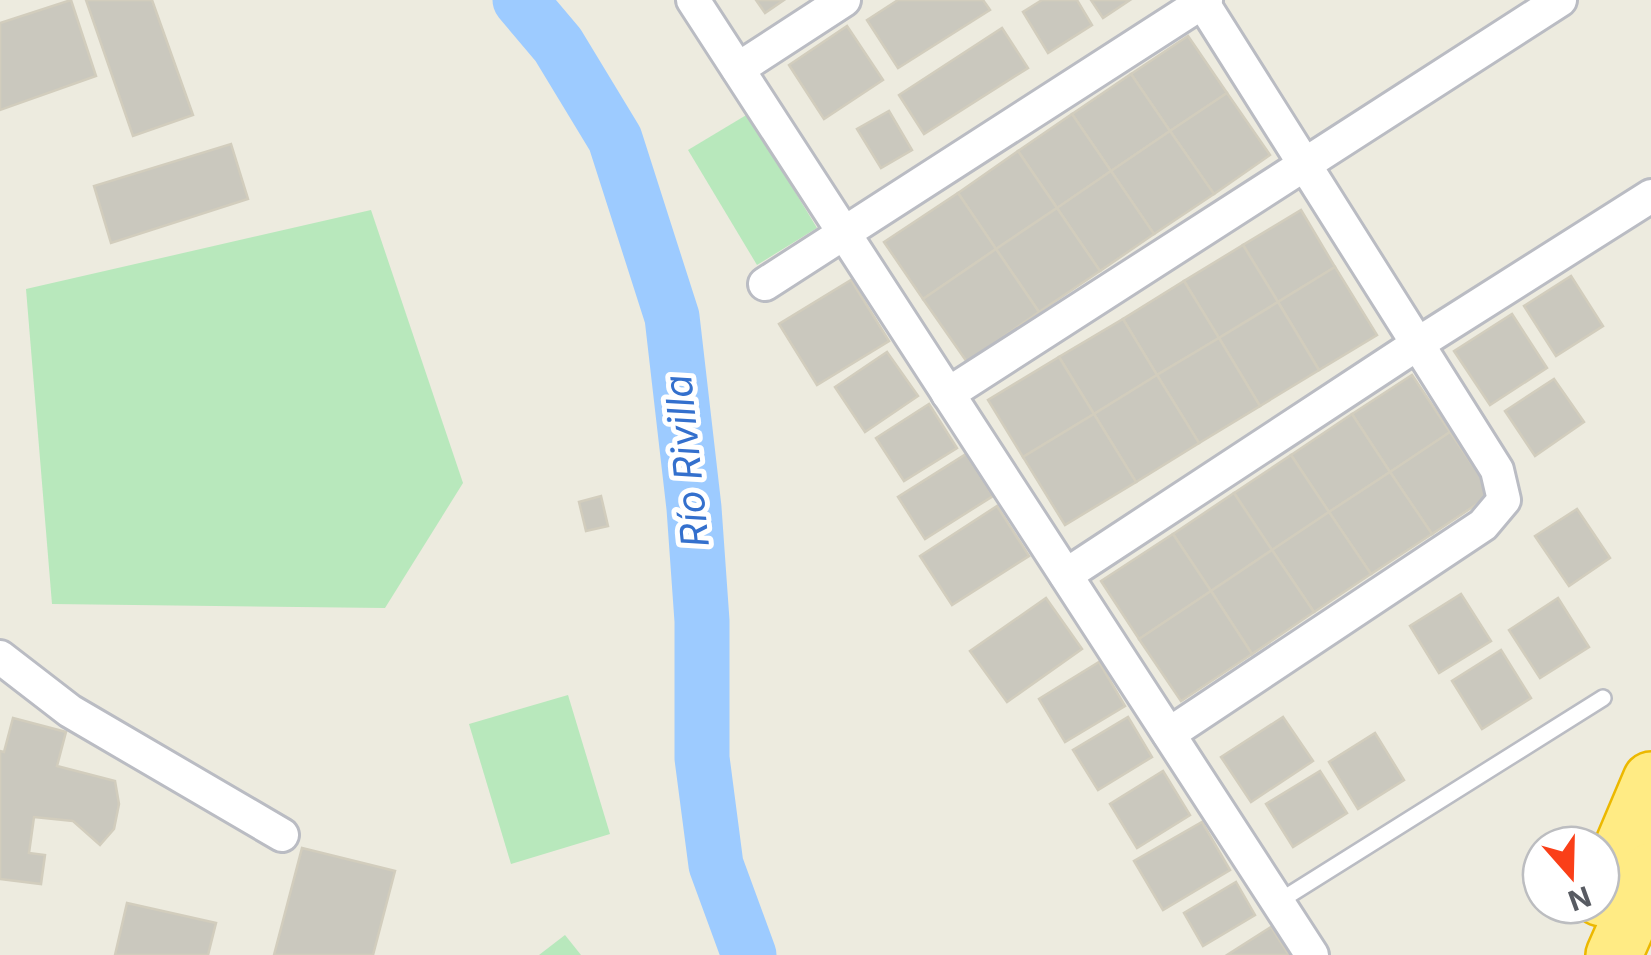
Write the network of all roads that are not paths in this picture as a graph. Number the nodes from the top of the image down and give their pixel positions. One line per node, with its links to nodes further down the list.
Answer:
1 (693, 0): 5 (street)
2 (844, 0): 5 (street)
3 (1560, 0): 6 (street)
4 (1203, 1): 6 (street); 8 (street)
5 (738, 70): 8 (street)
6 (1304, 166): 10 (street); 11 (street)
7 (1651, 196): 10 (street)
8 (844, 233): 9 (street); 11 (street)
9 (766, 284)
10 (1419, 343): 12 (street); 15 (street)
11 (948, 394): 12 (street)
12 (1066, 574): 15 (street)
13 (0, 656): 17 (street)
14 (1603, 698): 20 (lane)
15 (1169, 734): 20 (street)
16 (1651, 780): 18 (highway)
17 (282, 835)
18 (1621, 852)
19 (1651, 871): 24 (highway)
20 (1278, 902): 22 (street)
21 (1590, 925): 23 (highway)
22 (1312, 955)
23 (1576, 955)
24 (1614, 955)

